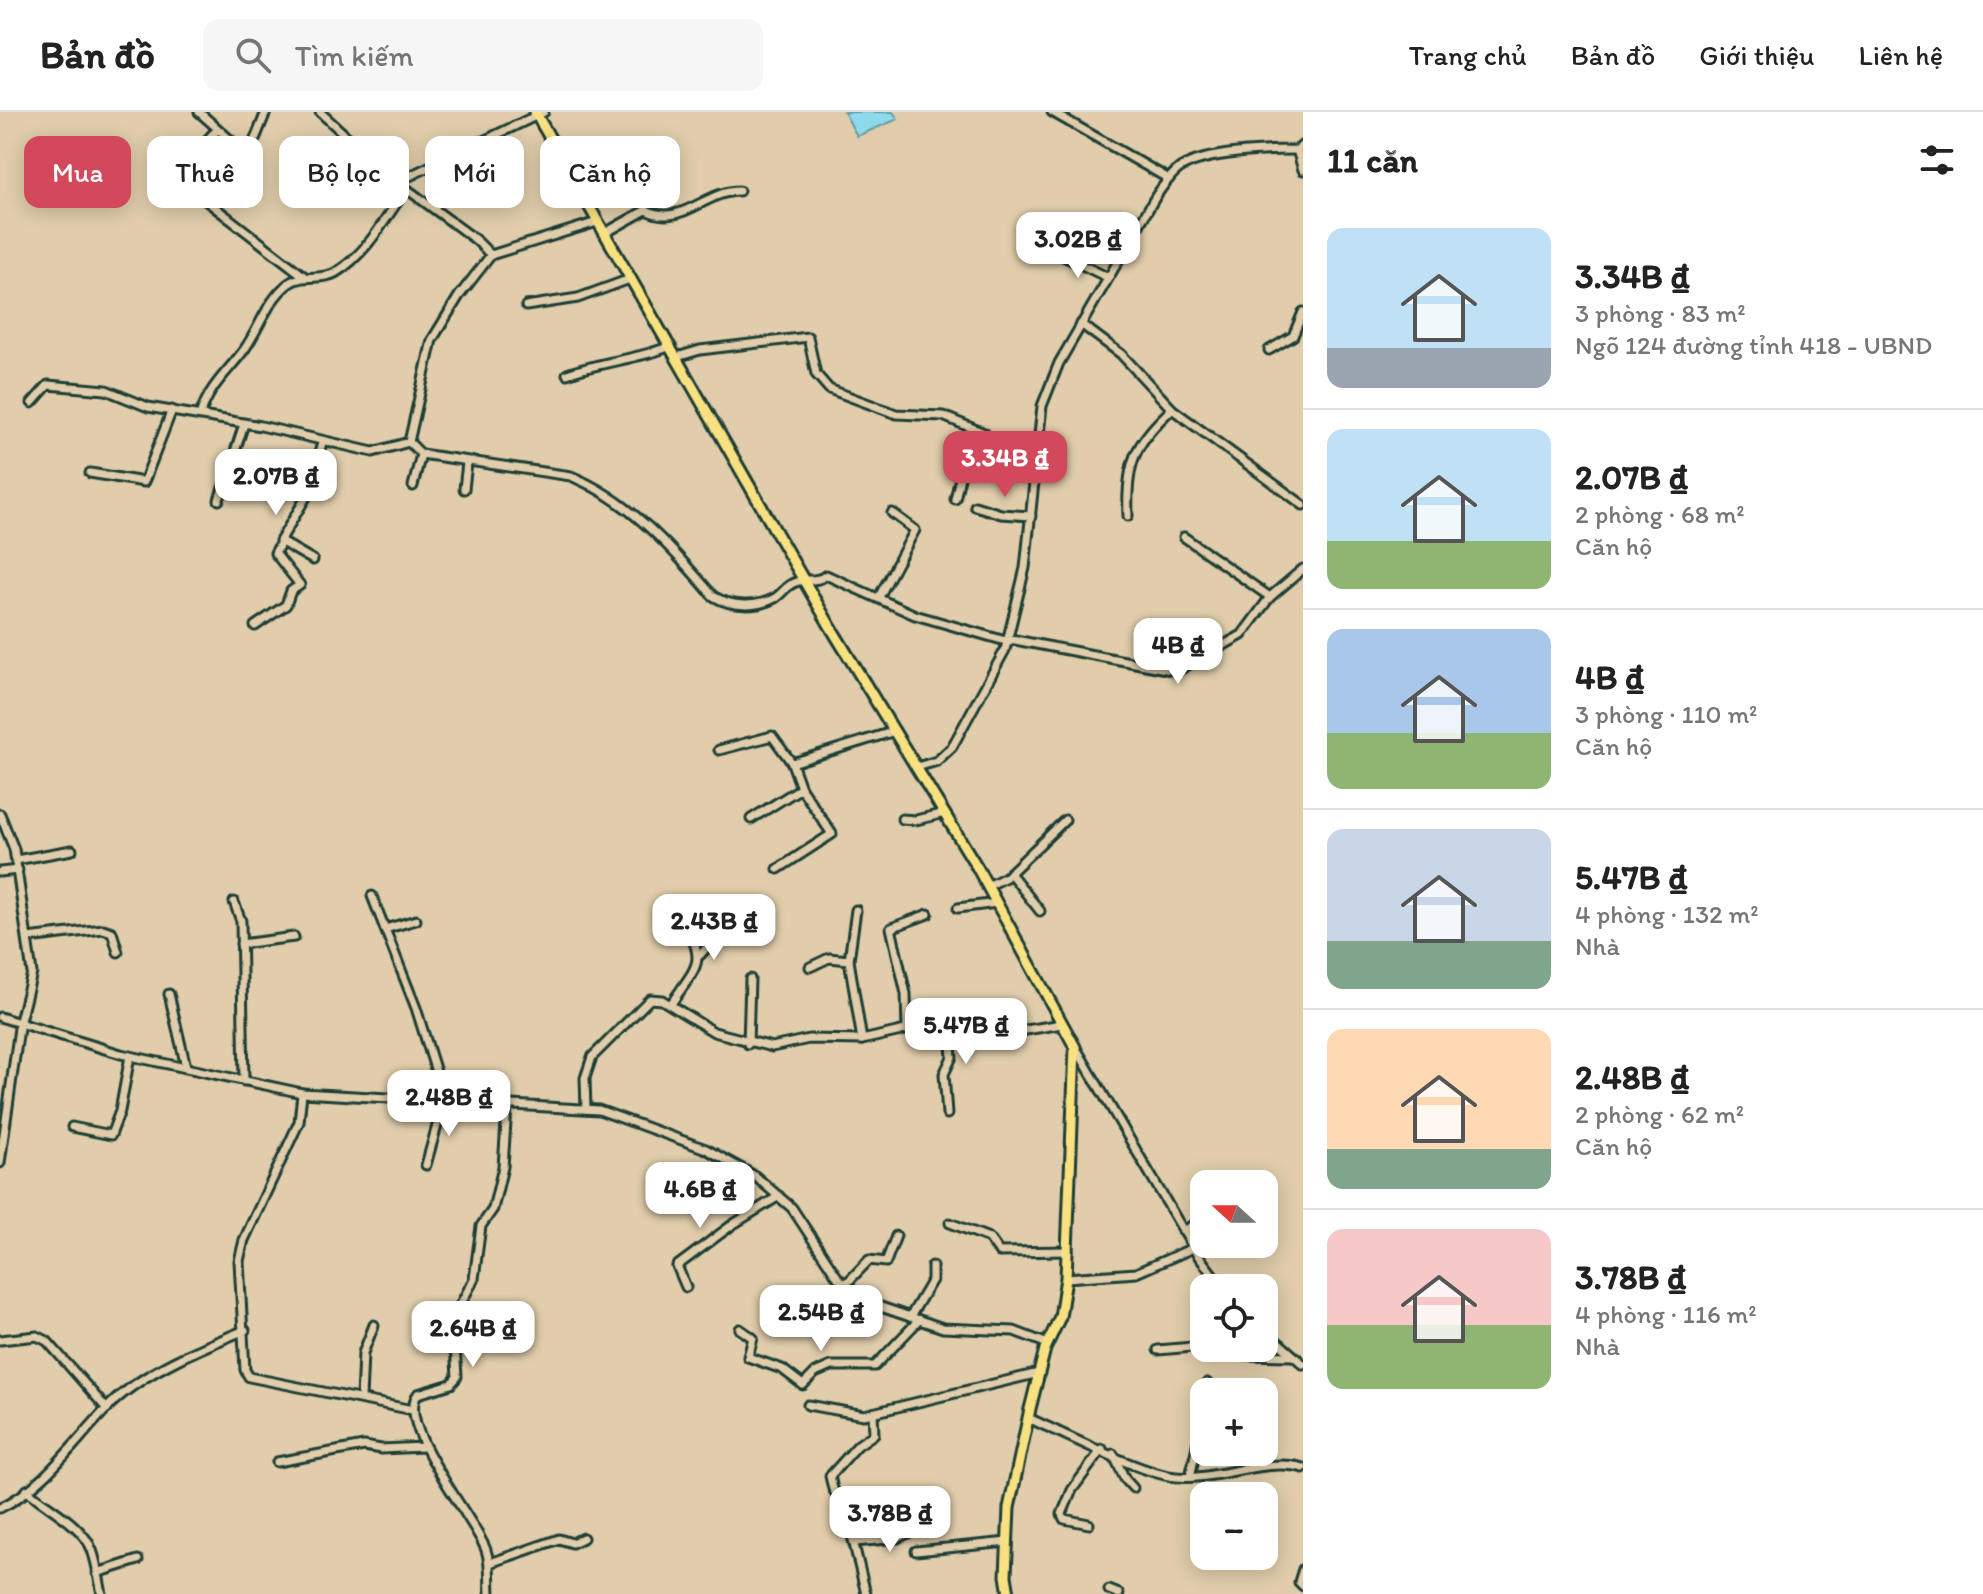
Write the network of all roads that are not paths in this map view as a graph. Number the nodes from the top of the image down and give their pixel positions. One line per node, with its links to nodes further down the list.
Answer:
1 (199, 112): 6 (street)
2 (266, 112): 6 (street)
3 (320, 112): 7 (street)
4 (1052, 112): 11 (street)
5 (539, 113): 10 (street); 15 (main road)
6 (218, 130): 19 (street)
7 (346, 136)
8 (1300, 148): 9 (street); 11 (street)
9 (1303, 170)
10 (409, 176)
11 (1169, 179): 20 (street)
12 (409, 191): 17 (street)
13 (739, 191): 16 (street)
14 (393, 208): 19 (street)
15 (597, 222): 16 (main road); 17 (street)
16 (605, 233): 21 (main road)
17 (491, 255): 35 (street)
18 (1063, 256): 20 (street)
19 (305, 277): 32 (street)
20 (1107, 277): 24 (street)
21 (630, 279): 22 (street); 25 (main road)
22 (526, 306)
23 (1303, 312): 26 (street)
24 (1081, 324): 30 (street); 37 (street)
25 (671, 346): 27 (main road); 28 (street)
26 (1269, 350)
27 (677, 357): 34 (street); 54 (main road)
28 (567, 374)
29 (32, 403): 31 (street)
30 (1172, 409): 45 (street); 49 (street)
31 (172, 410): 32 (street); 40 (street)
32 (200, 415): 33 (street)
33 (244, 424): 36 (street); 44 (street)
34 (984, 438): 37 (street); 43 (street)
35 (409, 442): 36 (street); 38 (street)
36 (322, 443): 51 (street)
37 (1035, 451): 48 (street)
38 (421, 454): 39 (street); 41 (street)
39 (467, 463): 42 (street); 54 (street)
40 (90, 473)
41 (413, 486)
42 (464, 489)
43 (955, 499)
44 (219, 500)
45 (1303, 505)
46 (975, 506): 48 (street)
47 (892, 513): 55 (street)
48 (1031, 516): 58 (street)
49 (1128, 516)
50 (1184, 537): 56 (street)
51 (280, 544): 52 (street); 57 (street)
52 (313, 560)
53 (1303, 569): 56 (street)
54 (803, 579): 55 (street); 59 (main road)
55 (879, 597): 58 (street)
56 (1270, 597): 58 (street)
57 (255, 626)
58 (1009, 640): 62 (street)
59 (895, 731): 61 (street); 62 (main road)
60 (719, 750): 61 (street)
61 (792, 763): 63 (street)
62 (917, 767): 64 (main road)
63 (801, 788): 66 (street); 71 (street)
64 (945, 813): 67 (street); 75 (main road)
65 (0, 814): 70 (street)
66 (751, 819)
67 (902, 819)
68 (1065, 820): 74 (street)
69 (72, 850): 70 (street)
70 (16, 860): 72 (street)
71 (778, 869)
72 (18, 870): 73 (street); 88 (street)
73 (0, 872)
74 (1010, 873): 75 (street); 81 (street)
75 (988, 886): 78 (main road)
76 (372, 896): 85 (street)
77 (234, 902): 89 (street)
78 (997, 903): 79 (street); 100 (main road)
79 (958, 908)
80 (856, 910): 92 (street)
81 (1040, 911)
82 (682, 912): 91 (street)
83 (928, 914): 101 (street)
84 (416, 920): 85 (street)
85 (385, 929): 109 (street)
86 (721, 932): 91 (street)
87 (294, 937): 89 (street)
88 (28, 938): 90 (street); 99 (street)
89 (241, 944): 107 (street)
90 (118, 952)
91 (700, 955): 96 (street)
92 (849, 960): 93 (street); 102 (street)
93 (810, 967)
94 (750, 979): 103 (street)
95 (169, 994): 106 (street)
96 (671, 1004): 103 (street); 111 (street)
97 (0, 1017): 99 (street)
98 (949, 1019): 100 (street); 101 (street); 112 (street)
99 (20, 1021): 105 (street); 114 (street)
100 (1062, 1024): 104 (main road)
101 (907, 1028): 102 (street)
102 (862, 1040): 103 (street)
103 (748, 1044)
104 (1075, 1047): 119 (street); 123 (main road)
105 (130, 1056): 106 (street); 113 (street)
106 (186, 1067): 107 (street)
107 (244, 1081): 108 (street)
108 (302, 1093): 109 (street); 131 (street)
109 (444, 1104): 110 (street); 115 (street)
110 (507, 1107): 111 (street); 144 (street)
111 (586, 1109): 116 (street)
112 (947, 1114)
113 (72, 1127)
114 (0, 1163)
115 (426, 1165)
116 (779, 1196): 126 (street); 127 (street)
117 (950, 1223): 123 (street)
118 (1190, 1227): 119 (street)
119 (1183, 1231): 121 (street)
120 (896, 1236): 126 (street)
121 (1190, 1243)
122 (1190, 1249): 125 (street)
123 (1068, 1251): 125 (main road)
124 (932, 1266): 128 (street)
125 (1066, 1278): 134 (main road)
126 (845, 1285): 128 (street)
127 (686, 1287)
128 (914, 1318): 130 (street); 134 (street)
129 (374, 1325): 141 (street)
130 (740, 1329)
131 (245, 1330): 141 (street); 143 (street)
132 (0, 1340): 143 (street)
133 (1278, 1343): 138 (street)
134 (1048, 1344): 140 (main road)
135 (1190, 1347): 136 (street)
136 (1158, 1350)
137 (1278, 1356): 138 (street)
138 (1293, 1356): 139 (street)
139 (1303, 1364)
140 (1039, 1373): 145 (street); 146 (main road)
141 (361, 1399): 144 (street)
142 (808, 1405): 145 (street)
143 (107, 1409): 155 (street)
144 (413, 1410): 147 (street)
145 (873, 1413): 160 (street)
146 (1028, 1418): 148 (street); 161 (main road)
147 (424, 1447): 150 (street); 164 (street)
148 (1102, 1449): 149 (street); 157 (street)
149 (1113, 1454): 153 (street); 154 (street)
150 (277, 1462)
151 (1192, 1466): 153 (street)
152 (1303, 1468): 153 (street)
153 (1190, 1477)
154 (1133, 1488)
155 (27, 1490): 156 (street); 166 (street)
156 (0, 1508)
157 (1089, 1524)
158 (917, 1529): 160 (street)
159 (583, 1538): 164 (street)
160 (855, 1542): 171 (street)
161 (1008, 1542): 162 (street); 172 (main road)
162 (916, 1551)
163 (138, 1560): 166 (street)
164 (490, 1563): 170 (street)
165 (1303, 1569): 167 (street)
166 (97, 1573): 169 (street)
167 (1303, 1586)
168 (1109, 1590): 173 (street)
169 (102, 1594)
170 (490, 1594)
171 (866, 1594)
172 (1009, 1594)
173 (1119, 1594)

